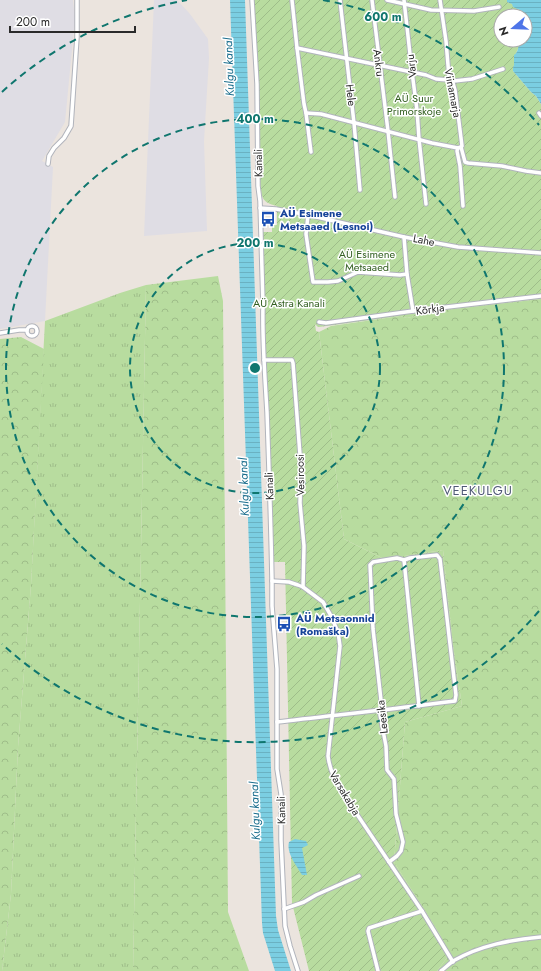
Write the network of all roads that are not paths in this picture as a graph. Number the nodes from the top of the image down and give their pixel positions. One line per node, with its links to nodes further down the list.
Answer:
1 (77, 0): 23 (street)
2 (252, 0): 29 (street, Kanali)
3 (292, 0): 11 (street)
4 (340, 0): 12 (street, Hele)
5 (372, 0): 13 (street, Ankru)
6 (387, 0): 8 (street)
7 (440, 0): 10 (street, Viinamarja)
8 (404, 2): 10 (street); 15 (street, Varju)
9 (493, 9): 10 (street)
10 (441, 10): 16 (street, Viinamarja)
11 (297, 48): 12 (street); 17 (street)
12 (346, 58): 13 (street); 18 (street, Hele)
13 (380, 66): 15 (street); 19 (street, Ankru)
14 (503, 70): 16 (street)
15 (412, 72): 16 (street); 20 (street, Varju)
16 (449, 80): 21 (street, Viinamarja)
17 (306, 113): 18 (street); 22 (street)
18 (354, 123): 19 (street); 25 (street, Hele)
19 (388, 131): 20 (street); 26 (street, Ankru)
20 (419, 139): 21 (street); 27 (street, Varju)
21 (460, 148): 24 (street); 28 (street, Viinamarja)
22 (310, 152)
23 (48, 164)
24 (541, 173)
25 (360, 190)
26 (395, 197)
27 (426, 204)
28 (463, 206)
29 (260, 208): 30 (street, Lahe); 39 (street, Kanali)
30 (308, 215): 31 (street, Lahe); 33 (street)
31 (404, 236): 32 (street, Lahe); 33 (street)
32 (541, 253)
33 (407, 274): 35 (street)
34 (541, 296): 35 (street, Kõrkja)
35 (413, 311): 36 (street, Kõrkja)
36 (319, 322)
37 (27, 330): 38 (street)
38 (0, 333)
39 (264, 360): 41 (street, Kanali); 42 (street, Vesiroosi)
40 (404, 560): 43 (street); 43 (street); 44 (street, Leesika)
41 (272, 581): 42 (street); 46 (street, Kanali)
42 (303, 587): 45 (street, Varsakabja)
43 (419, 706): 44 (street)
44 (382, 710): 45 (street); 47 (street, Leesika)
45 (333, 715): 46 (street); 47 (street, Varsakabja)
46 (277, 722): 49 (street, Kanali)
47 (389, 862): 50 (street, Varsakabja)
48 (359, 876): 49 (street)
49 (284, 909): 53 (street, Kanali)
50 (422, 911): 52 (street, Varsakabja); 54 (street)
51 (541, 937): 52 (street)
52 (452, 962): 55 (street)
53 (298, 971)
54 (378, 971)
55 (441, 971)

